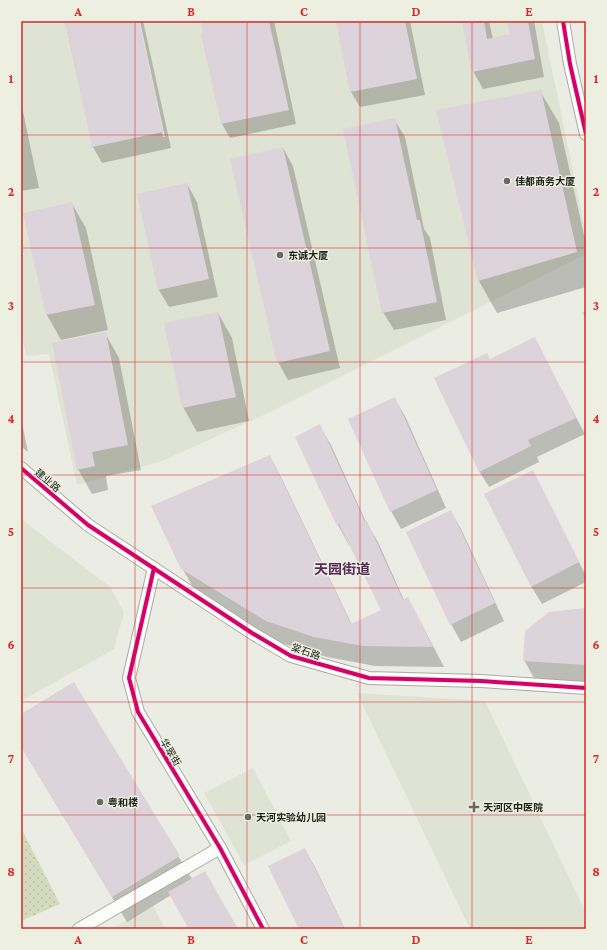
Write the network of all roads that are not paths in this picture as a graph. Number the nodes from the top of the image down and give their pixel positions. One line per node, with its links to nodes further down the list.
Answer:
1 (563, 21): 2 (street)
2 (586, 134)
3 (21, 468): 4 (street, 建业路)
4 (64, 505): 5 (street, 棠石路)
5 (154, 568): 6 (street, 棠石路); 7 (street, 华翠街)
6 (586, 688)
7 (220, 848): 8 (street); 9 (street, 华翠街)
8 (80, 929)
9 (263, 929)

